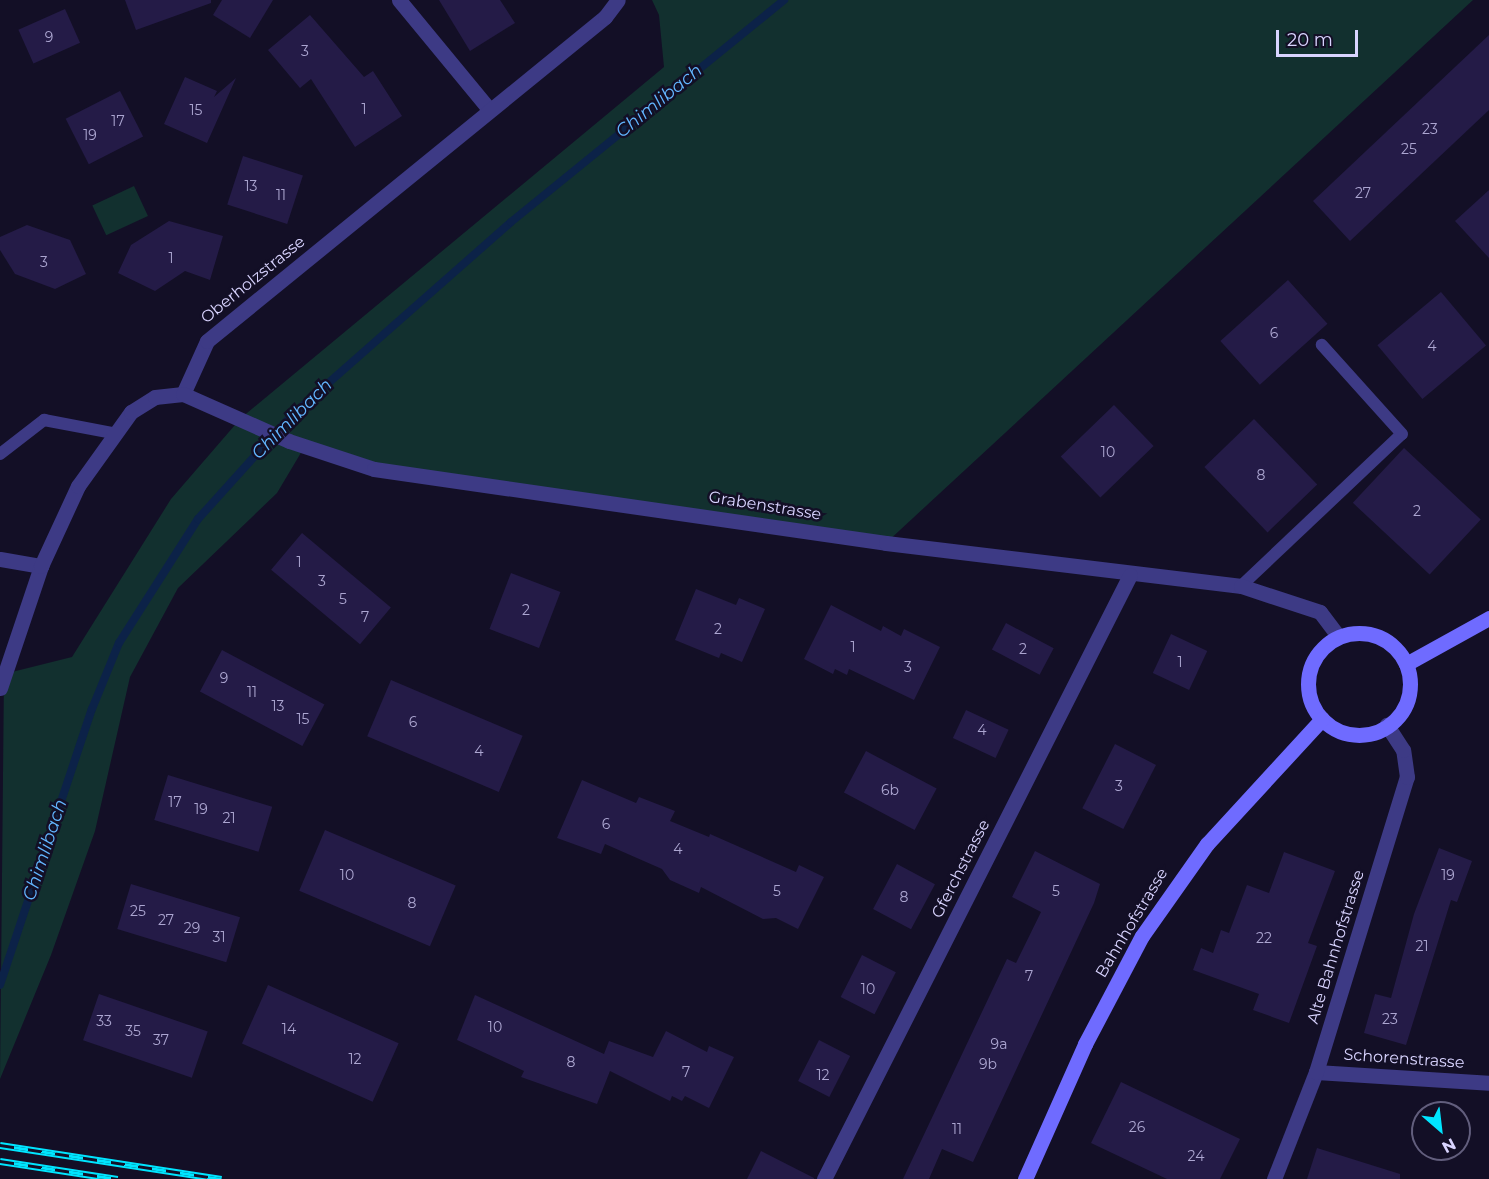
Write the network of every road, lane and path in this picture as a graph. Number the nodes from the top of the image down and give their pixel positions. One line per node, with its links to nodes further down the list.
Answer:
1 (399, 0): 3 (street)
2 (618, 0): 3 (street, Oberholzstrasse)
3 (489, 109): 5 (street, Oberholzstrasse)
4 (1322, 345): 11 (lane)
5 (183, 394): 6 (street); 10 (street, Grabenstrasse)
6 (112, 434): 7 (lane); 9 (street)
7 (0, 454)
8 (0, 559): 9 (street)
9 (41, 566): 15 (street)
10 (1130, 575): 11 (street, Grabenstrasse); 20 (street, Gferchstrasse)
11 (1240, 586): 13 (street, Grabenstrasse)
12 (1489, 618): 14 (main road)
13 (1339, 637): 14 (main road); 16 (main road)
14 (1406, 664): 17 (main road)
15 (0, 688)
16 (1322, 719): 17 (main road); 21 (main road, Bahnhofstrasse)
17 (1387, 726): 18 (street, Alte Bahnhofstrasse)
18 (1316, 1072): 19 (street, Schorenstrasse); 22 (street, Alte Bahnhofstrasse)
19 (1489, 1083)
20 (824, 1179)
21 (1025, 1179)
22 (1274, 1179)

